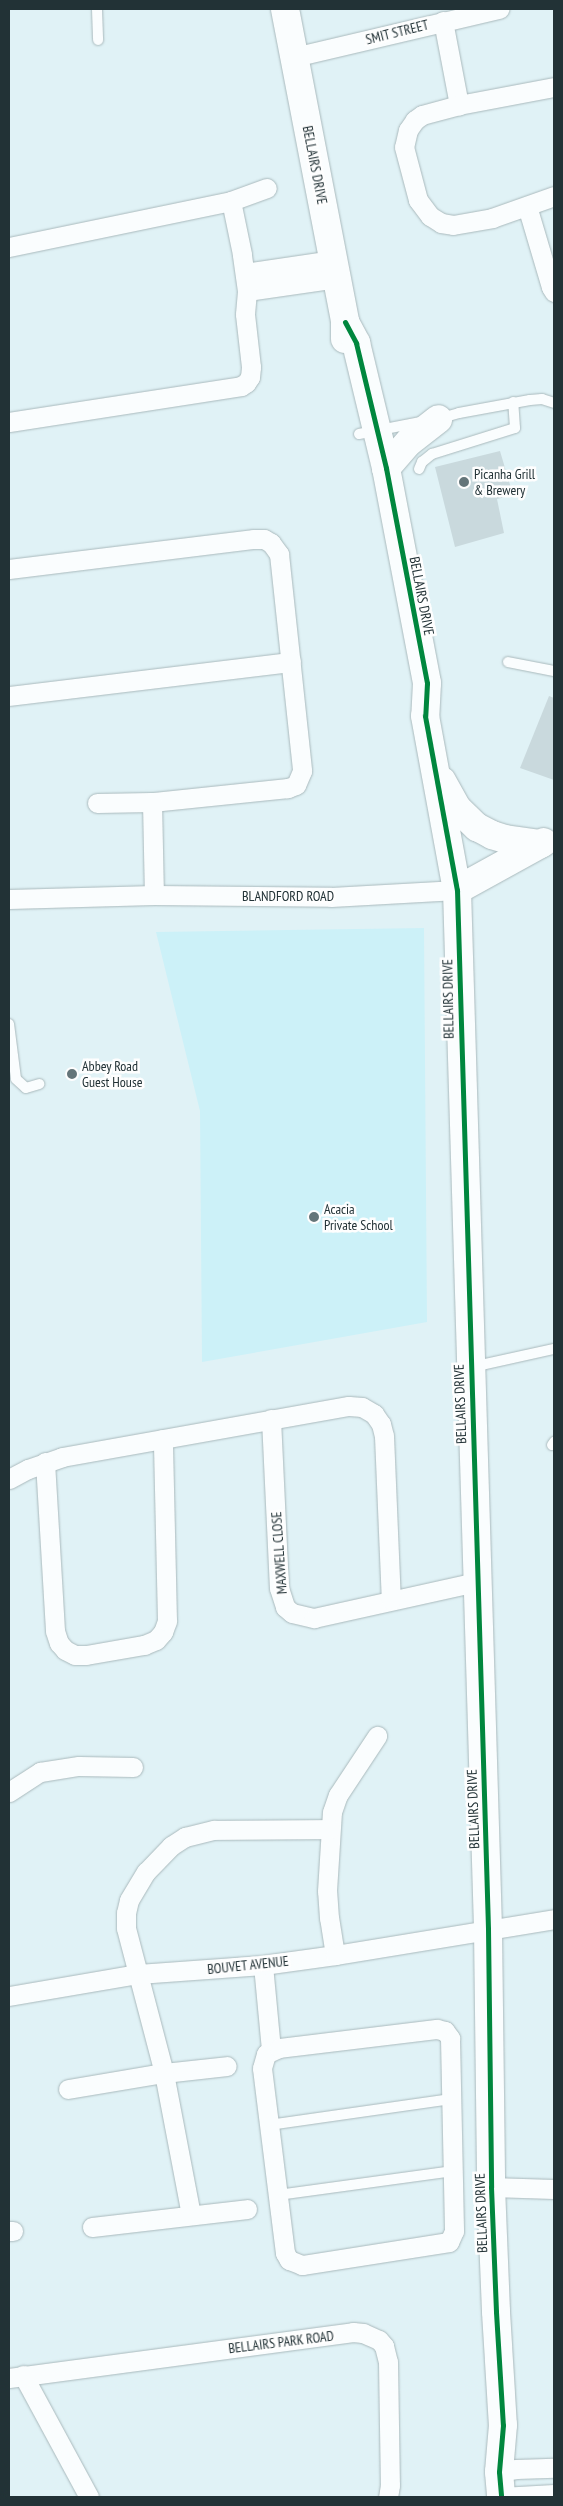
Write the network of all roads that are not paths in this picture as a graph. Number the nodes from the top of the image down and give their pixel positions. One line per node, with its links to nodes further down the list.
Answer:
1 (97, 9): 5 (lane)
2 (285, 9): 6 (street, BELLAIRS DRIVE)
3 (500, 9): 4 (street, SMIT STREET)
4 (443, 21): 6 (street, SMIT STREET); 8 (street)
5 (98, 40)
6 (294, 57): 14 (street, BELLAIRS DRIVE)
7 (554, 87): 8 (street)
8 (458, 105): 12 (street)
9 (267, 188): 11 (street)
10 (554, 196): 12 (street)
11 (231, 201): 13 (street); 15 (street)
12 (527, 206): 17 (street)
13 (9, 247)
14 (335, 269): 15 (street); 16 (street); 22 (street, BELLAIRS DRIVE)
15 (245, 272): 16 (street)
16 (247, 291): 21 (street)
17 (554, 292)
18 (513, 402): 19 (lane); 20 (lane); 24 (lane)
19 (554, 403)
20 (438, 419): 22 (lane); 23 (street)
21 (9, 422)
22 (368, 432): 23 (street, BELLAIRS DRIVE); 30 (street, BELLAIRS DRIVE)
23 (386, 468): 30 (street, BELLAIRS DRIVE)
24 (419, 470)
25 (9, 569): 26 (street)
26 (291, 662): 29 (street); 32 (street)
27 (508, 662): 28 (lane)
28 (554, 671)
29 (9, 696)
30 (425, 716): 31 (street, BELLAIRS DRIVE)
31 (433, 764): 34 (street); 35 (street, BELLAIRS DRIVE)
32 (152, 802): 33 (street); 36 (street)
33 (97, 803)
34 (548, 840): 35 (street, BLANDFORD ROAD)
35 (457, 890): 36 (street, BLANDFORD ROAD); 41 (street, BELLAIRS DRIVE)
36 (154, 895): 37 (street, BLANDFORD ROAD)
37 (9, 899)
38 (9, 1024): 39 (lane)
39 (39, 1084)
40 (554, 1349): 41 (lane)
41 (470, 1367): 46 (street, BELLAIRS DRIVE)
42 (271, 1419): 43 (street); 47 (street); 47 (street, MAXWELL CLOSE)
43 (163, 1439): 44 (street); 44 (street)
44 (45, 1462): 45 (street)
45 (9, 1479)
46 (477, 1582): 47 (street, MAXWELL CLOSE); 53 (street, BELLAIRS DRIVE)
47 (391, 1600)
48 (377, 1736): 51 (street)
49 (133, 1767): 50 (street)
50 (9, 1792)
51 (330, 1829): 54 (street); 56 (street)
52 (554, 1919): 53 (street, BOUVET AVENUE)
53 (488, 1929): 54 (street, BOUVET AVENUE); 65 (street, BELLAIRS DRIVE)
54 (335, 1955): 55 (street, BOUVET AVENUE)
55 (263, 1965): 56 (street, BOUVET AVENUE); 58 (street)
56 (138, 1974): 57 (street, BOUVET AVENUE); 60 (street)
57 (9, 1996)
58 (272, 2050): 62 (street); 63 (street)
59 (227, 2066): 60 (street)
60 (164, 2073): 61 (street); 69 (street)
61 (68, 2089)
62 (451, 2099): 63 (lane); 64 (street)
63 (269, 2125): 67 (street)
64 (453, 2171): 67 (lane); 67 (street)
65 (491, 2187): 66 (street); 73 (street, BELLAIRS DRIVE)
66 (554, 2189)
67 (278, 2195)
68 (247, 2209): 69 (street)
69 (191, 2215): 70 (street)
70 (92, 2227)
71 (16, 2376): 75 (street, BELLAIRS PARK ROAD); 76 (street, BELLAIRS PARK ROAD)
72 (554, 2468): 73 (street)
73 (509, 2488): 74 (street)
74 (554, 2494)
75 (89, 2497)
76 (388, 2497)

